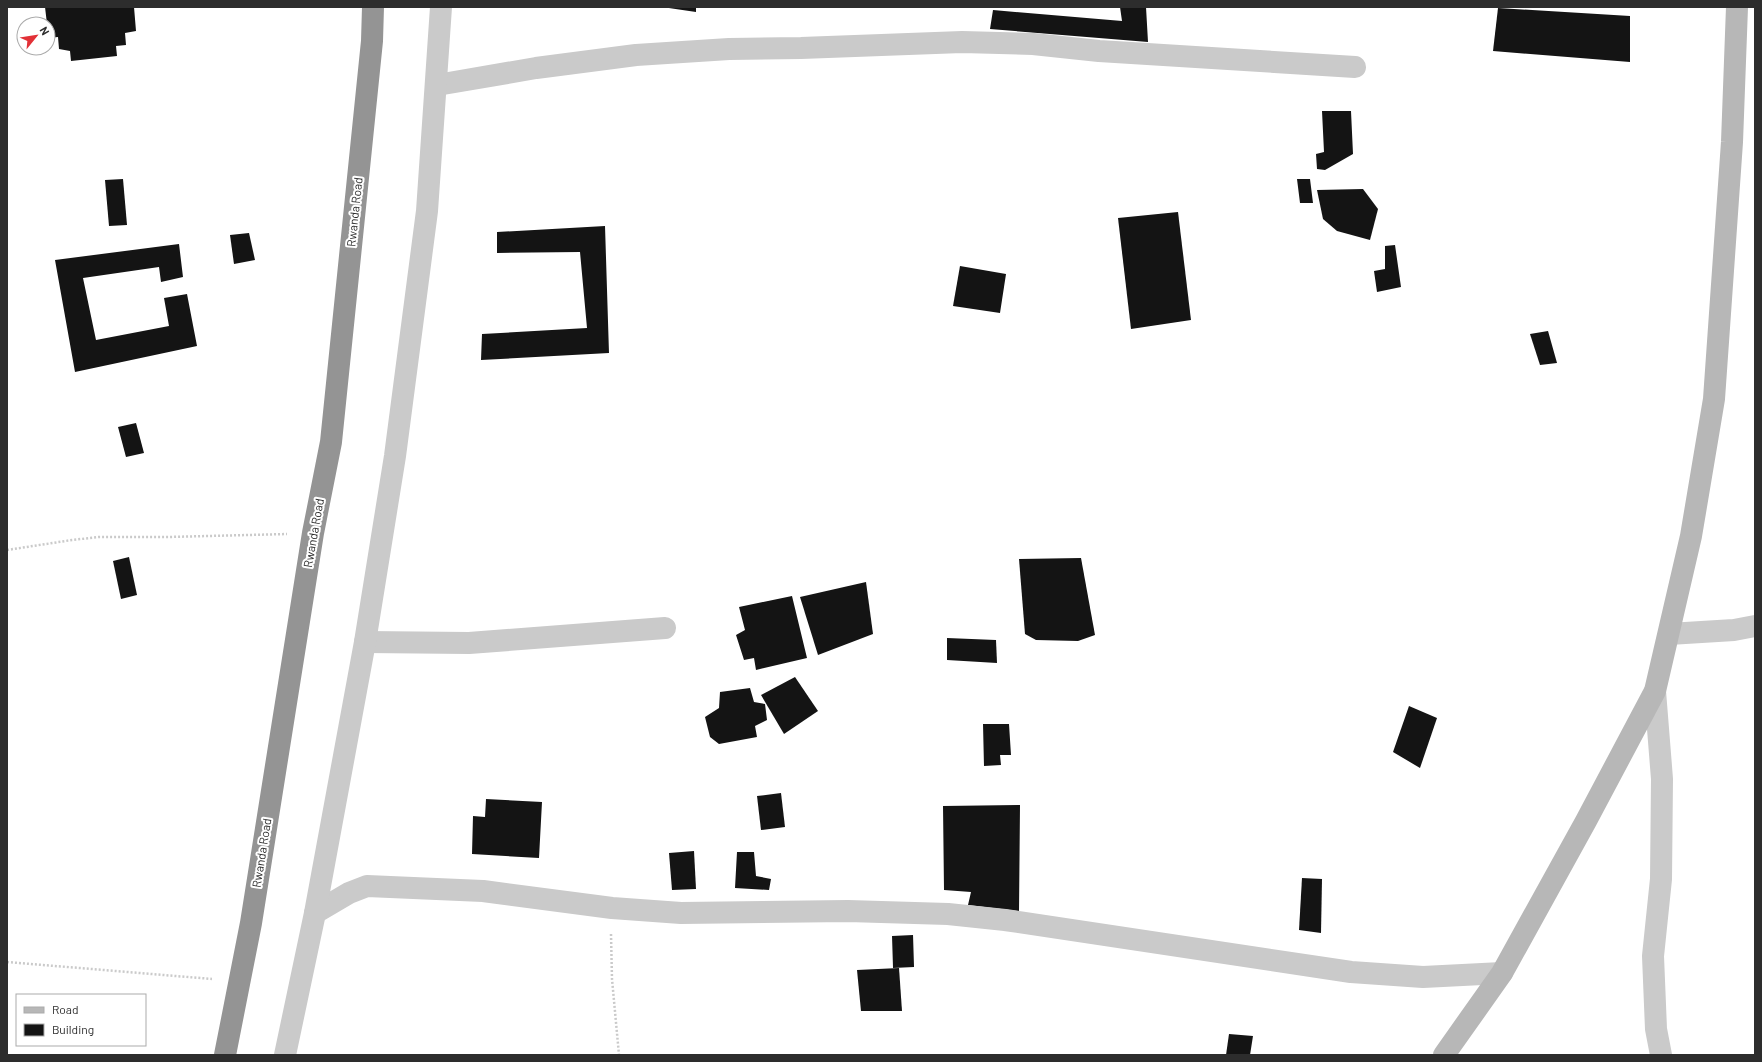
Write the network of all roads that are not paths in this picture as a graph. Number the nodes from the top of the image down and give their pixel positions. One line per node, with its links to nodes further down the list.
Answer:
1 (373, 7): 13 (highway, Rwanda Road)
2 (442, 7): 5 (street)
3 (1737, 7): 8 (street)
4 (1355, 67): 5 (street)
5 (437, 85): 9 (street)
6 (1755, 626): 8 (street)
7 (665, 628): 9 (street)
8 (1669, 634): 10 (street)
9 (364, 642): 11 (street)
10 (1655, 691): 12 (street); 16 (street)
11 (315, 913): 12 (street); 14 (street)
12 (1502, 973): 15 (street)
13 (225, 1055)
14 (285, 1055)
15 (1444, 1055)
16 (1661, 1055)

